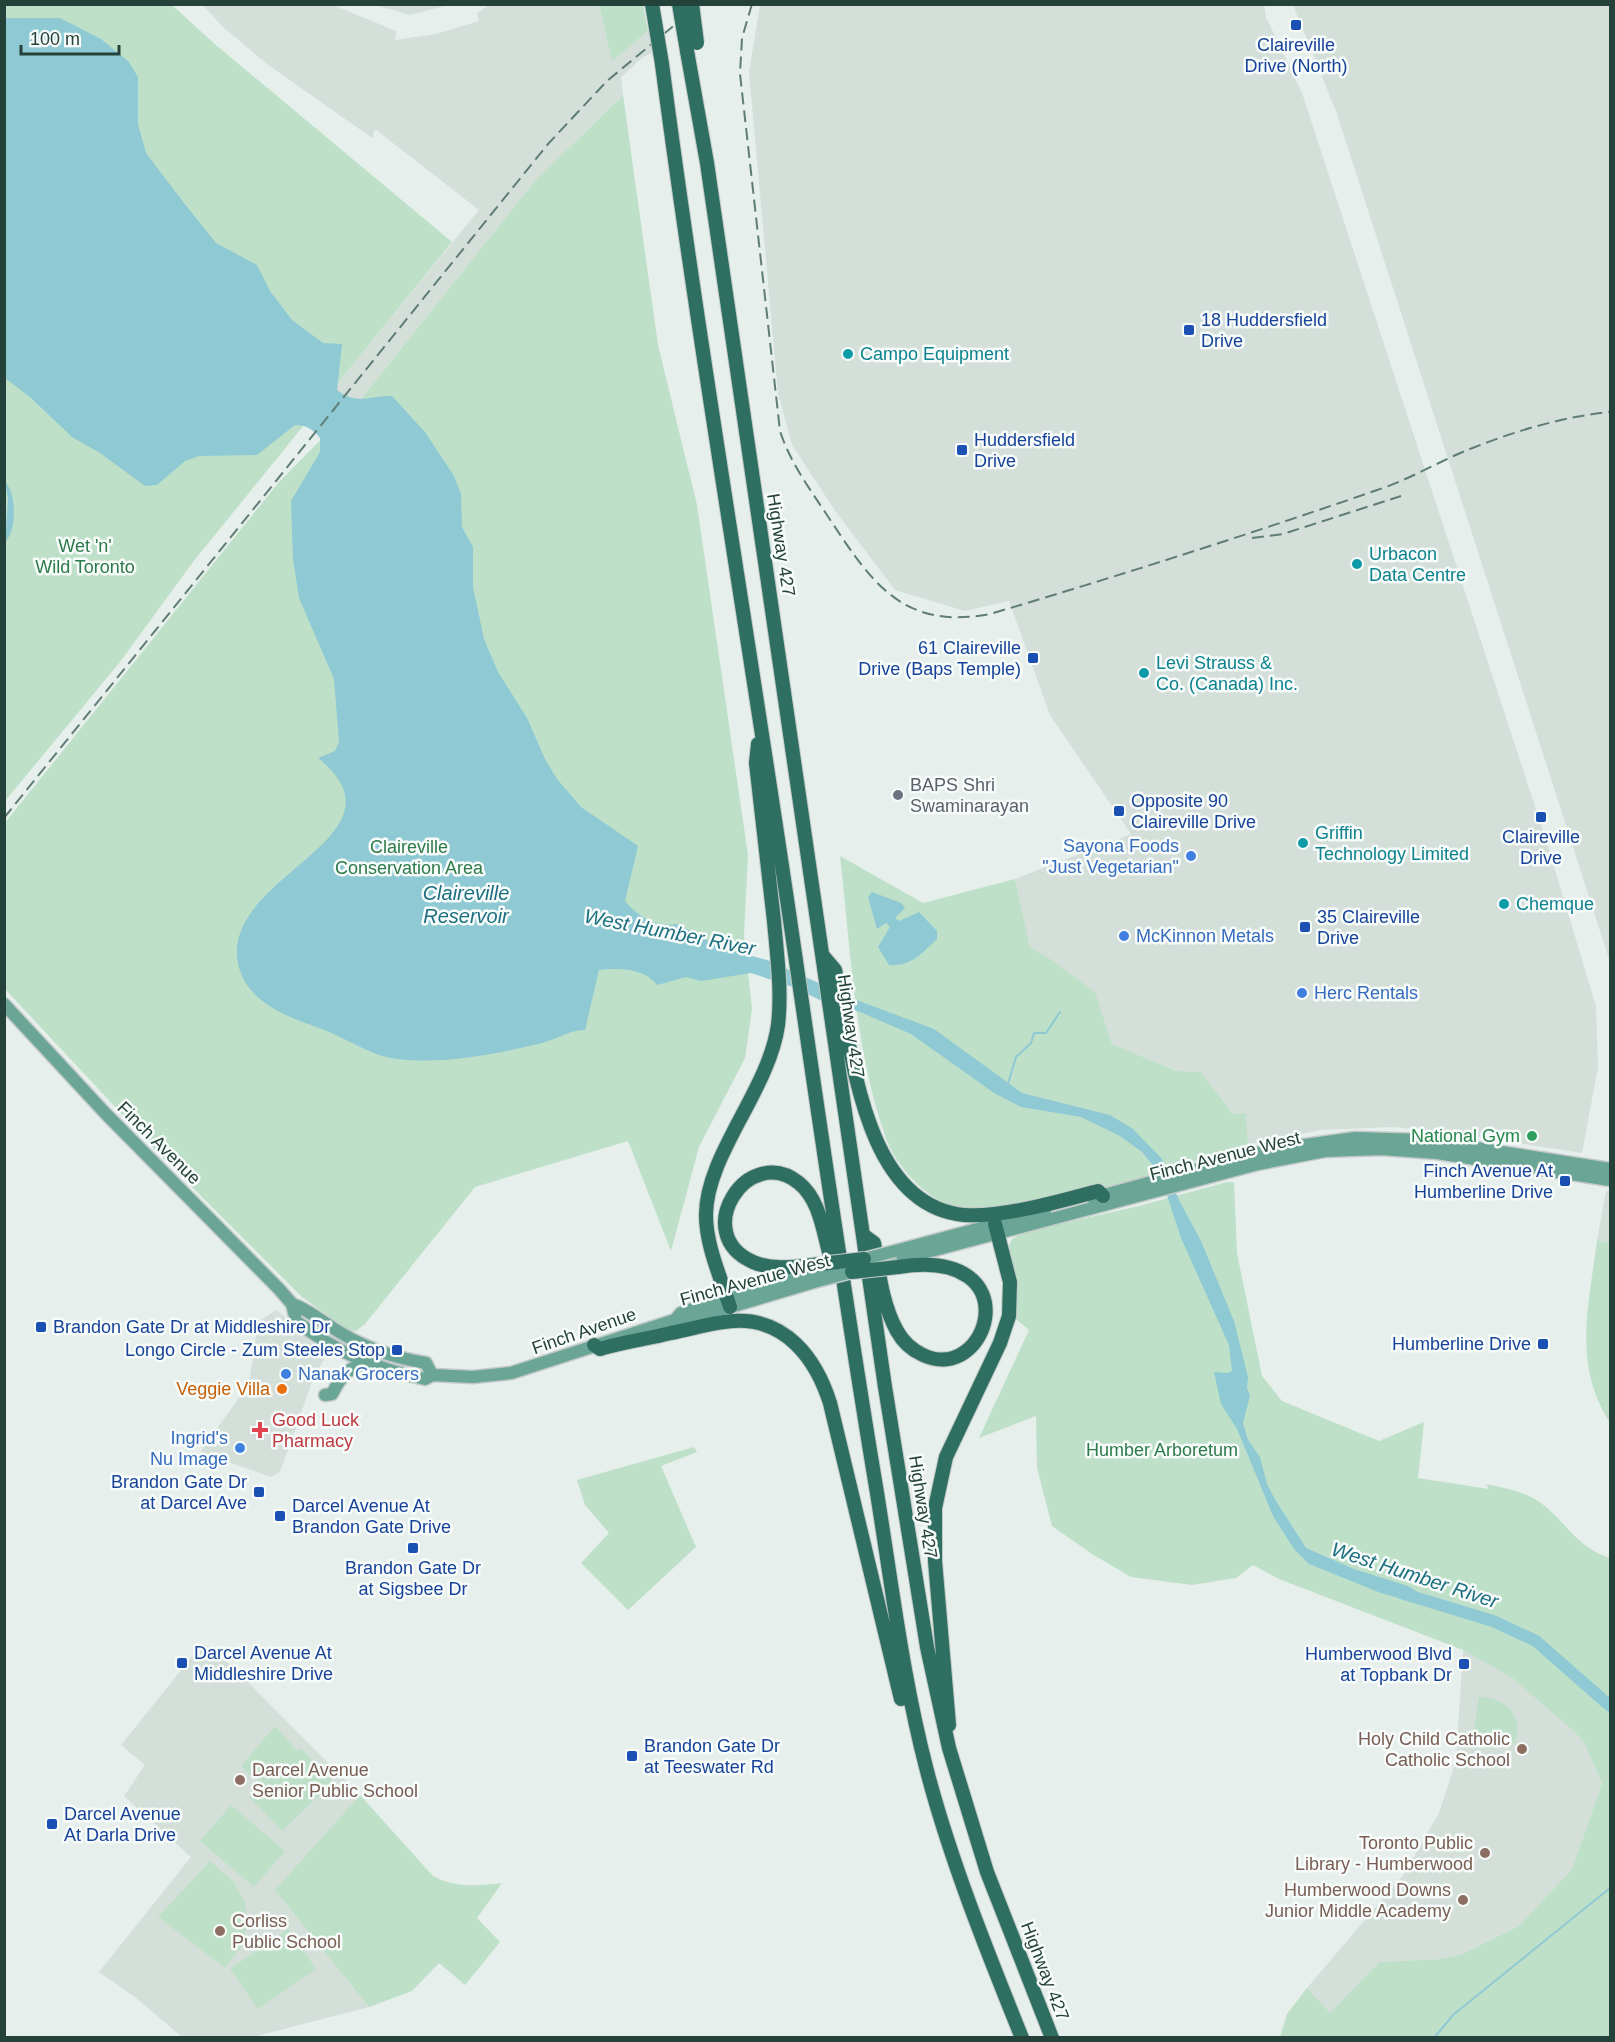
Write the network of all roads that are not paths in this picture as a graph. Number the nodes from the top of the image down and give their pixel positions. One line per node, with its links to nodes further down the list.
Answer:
1 (652, 4): 5 (highway, bridge)
2 (679, 4): 4 (highway, Highway 427, bridge)
3 (693, 4): 4 (highway, bridge)
4 (692, 47): 6 (highway, Highway 427)
5 (759, 724): 19 (highway); 20 (highway)
6 (823, 955): 12 (highway); 14 (highway, Highway 427)
7 (4, 1004): 21 (main road, Finch Avenue)
8 (1611, 1169): 9 (main road, Finch Avenue West)
9 (1194, 1176): 10 (main road, Finch Avenue West); 11 (main road, Finch Avenue West)
10 (1611, 1180)
11 (1139, 1191): 12 (main road, Finch Avenue West); 13 (main road, Finch Avenue West)
12 (1102, 1196): 13 (main road, Finch Avenue West)
13 (996, 1229): 16 (main road, Finch Avenue West); 27 (highway)
14 (863, 1235): 16 (highway); 27 (highway, Highway 427)
15 (864, 1259): 16 (main road, Finch Avenue West, bridge); 18 (highway, bridge)
16 (897, 1259): 17 (highway, bridge)
17 (852, 1272): 18 (main road, Finch Avenue West, bridge)
18 (813, 1273): 19 (highway); 20 (main road, Finch Avenue West)
19 (845, 1298): 28 (highway)
20 (729, 1302): 22 (main road, Finch Avenue West)
21 (292, 1304): 24 (main road, Finch Avenue); 25 (main road, Finch Avenue)
22 (675, 1320): 23 (main road, Finch Avenue)
23 (594, 1345): 25 (main road, Finch Avenue); 28 (highway)
24 (397, 1372): 25 (main road, Finch Avenue); 26 (main road)
25 (432, 1375)
26 (325, 1395)
27 (949, 1748): 30 (highway, Highway 427)
28 (929, 1777): 29 (highway)
29 (1022, 2037)
30 (1052, 2037)

